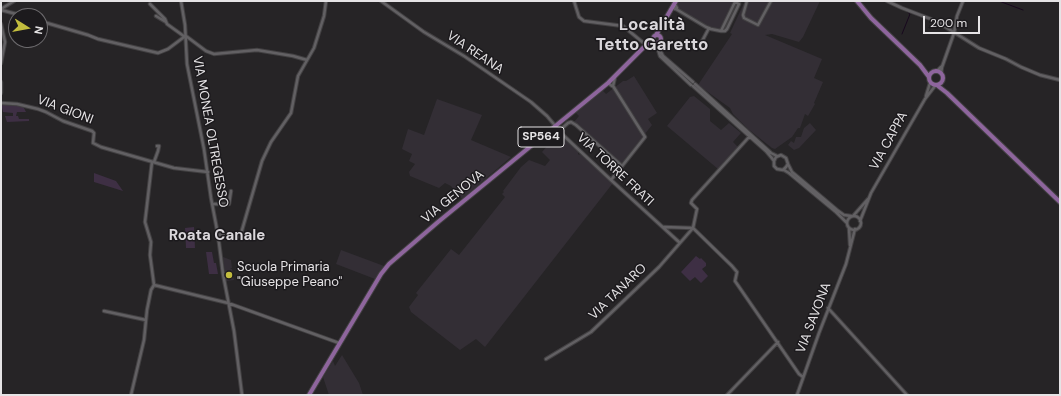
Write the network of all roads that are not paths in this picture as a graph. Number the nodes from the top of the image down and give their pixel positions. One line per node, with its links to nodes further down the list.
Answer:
1 (14, 1): 14 (street)
2 (181, 1): 22 (street, VIA MONEA OLTREGESSO)
3 (326, 1): 26 (street)
4 (381, 1): 43 (street, VIA REANA)
5 (574, 1): 24 (street)
6 (676, 1): 13 (main road)
7 (747, 1): 8 (street)
8 (771, 1)
9 (857, 1): 28 (main road)
10 (887, 1): 21 (street)
11 (963, 1): 21 (street)
12 (150, 4): 16 (street)
13 (674, 7): 19 (street); 23 (main road)
14 (1, 10)
15 (156, 16): 16 (street)
16 (166, 22): 22 (street)
17 (48, 23): 22 (street)
18 (1, 24): 27 (street)
19 (709, 28): 20 (street); 25 (street)
20 (721, 31): 20 (street)
21 (954, 33): 30 (street); 32 (street)
22 (184, 37): 26 (street); 53 (street, VIA MONEA OLTREGESSO)
23 (656, 39): 24 (main road, VIA GENOVA / SP564); 37 (street)
24 (646, 45): 36 (main road, VIA GENOVA / SP564)
25 (699, 47)
26 (307, 60): 66 (street)
27 (1, 63)
28 (920, 65): 29 (main road); 31 (main road)
29 (932, 72): 30 (main road); 31 (main road)
30 (939, 72): 34 (main road)
31 (929, 77): 35 (main road)
32 (1060, 80)
33 (1, 82): 39 (street)
34 (943, 82): 38 (main road); 40 (main road)
35 (930, 83): 38 (main road); 41 (street)
36 (611, 84): 43 (main road, VIA GENOVA / SP564); 51 (street)
37 (693, 84): 45 (street); 47 (street)
38 (936, 86): 40 (main road); 41 (street)
39 (1, 93)
40 (947, 93): 57 (main road)
41 (925, 99): 56 (street, VIA CAPPA)
42 (1, 103): 49 (street, VIA GIONI)
43 (555, 126): 44 (street, VIA TORRE FRATI); 75 (main road, VIA GENOVA / SP564)
44 (560, 131): 51 (street); 54 (street, VIA TORRE FRATI)
45 (749, 137): 48 (street); 63 (street)
46 (157, 146): 49 (street)
47 (778, 156): 48 (street); 50 (street)
48 (774, 161): 52 (street)
49 (153, 162): 53 (street, VIA GIONI); 69 (street)
50 (788, 164): 52 (street); 59 (street)
51 (622, 166): 54 (street)
52 (783, 170): 61 (street)
53 (208, 172): 58 (street, VIA MONEA OLTREGESSO)
54 (611, 180): 62 (street, VIA TORRE FRATI)
55 (231, 191): 58 (street)
56 (871, 193): 59 (street, VIA CAPPA); 60 (street, VIA CAPPA)
57 (1060, 202)
58 (212, 204): 66 (street, VIA MONEA OLTREGESSO)
59 (852, 216): 60 (street); 61 (street)
60 (860, 221): 65 (street)
61 (847, 223): 64 (street)
62 (663, 227): 63 (street); 67 (street, VIA TORRE FRATI)
63 (693, 228): 67 (street, VIA TANARO); 74 (street)
64 (849, 228): 65 (street); 68 (street, VIA SAVONA)
65 (855, 229): 68 (street, VIA SAVONA)
66 (218, 235): 70 (street, VIA MONEA OLTREGESSO)
67 (680, 242): 76 (street, VIA TANARO)
68 (850, 248): 71 (street, VIA SAVONA)
69 (154, 285): 70 (street); 73 (street)
70 (228, 303): 75 (street); 79 (street, VIA MONEA OLTREGESSO)
71 (828, 308): 77 (street, VIA SAVONA); 83 (street)
72 (104, 311): 73 (street)
73 (146, 320): 78 (street)
74 (778, 342): 77 (street); 81 (street)
75 (340, 343): 80 (main road, VIA GENOVA / SP564)
76 (546, 359)
77 (803, 377): 82 (street, VIA SAVONA)
78 (131, 395)
79 (242, 395)
80 (309, 395)
81 (728, 395)
82 (797, 395)
83 (907, 395)

